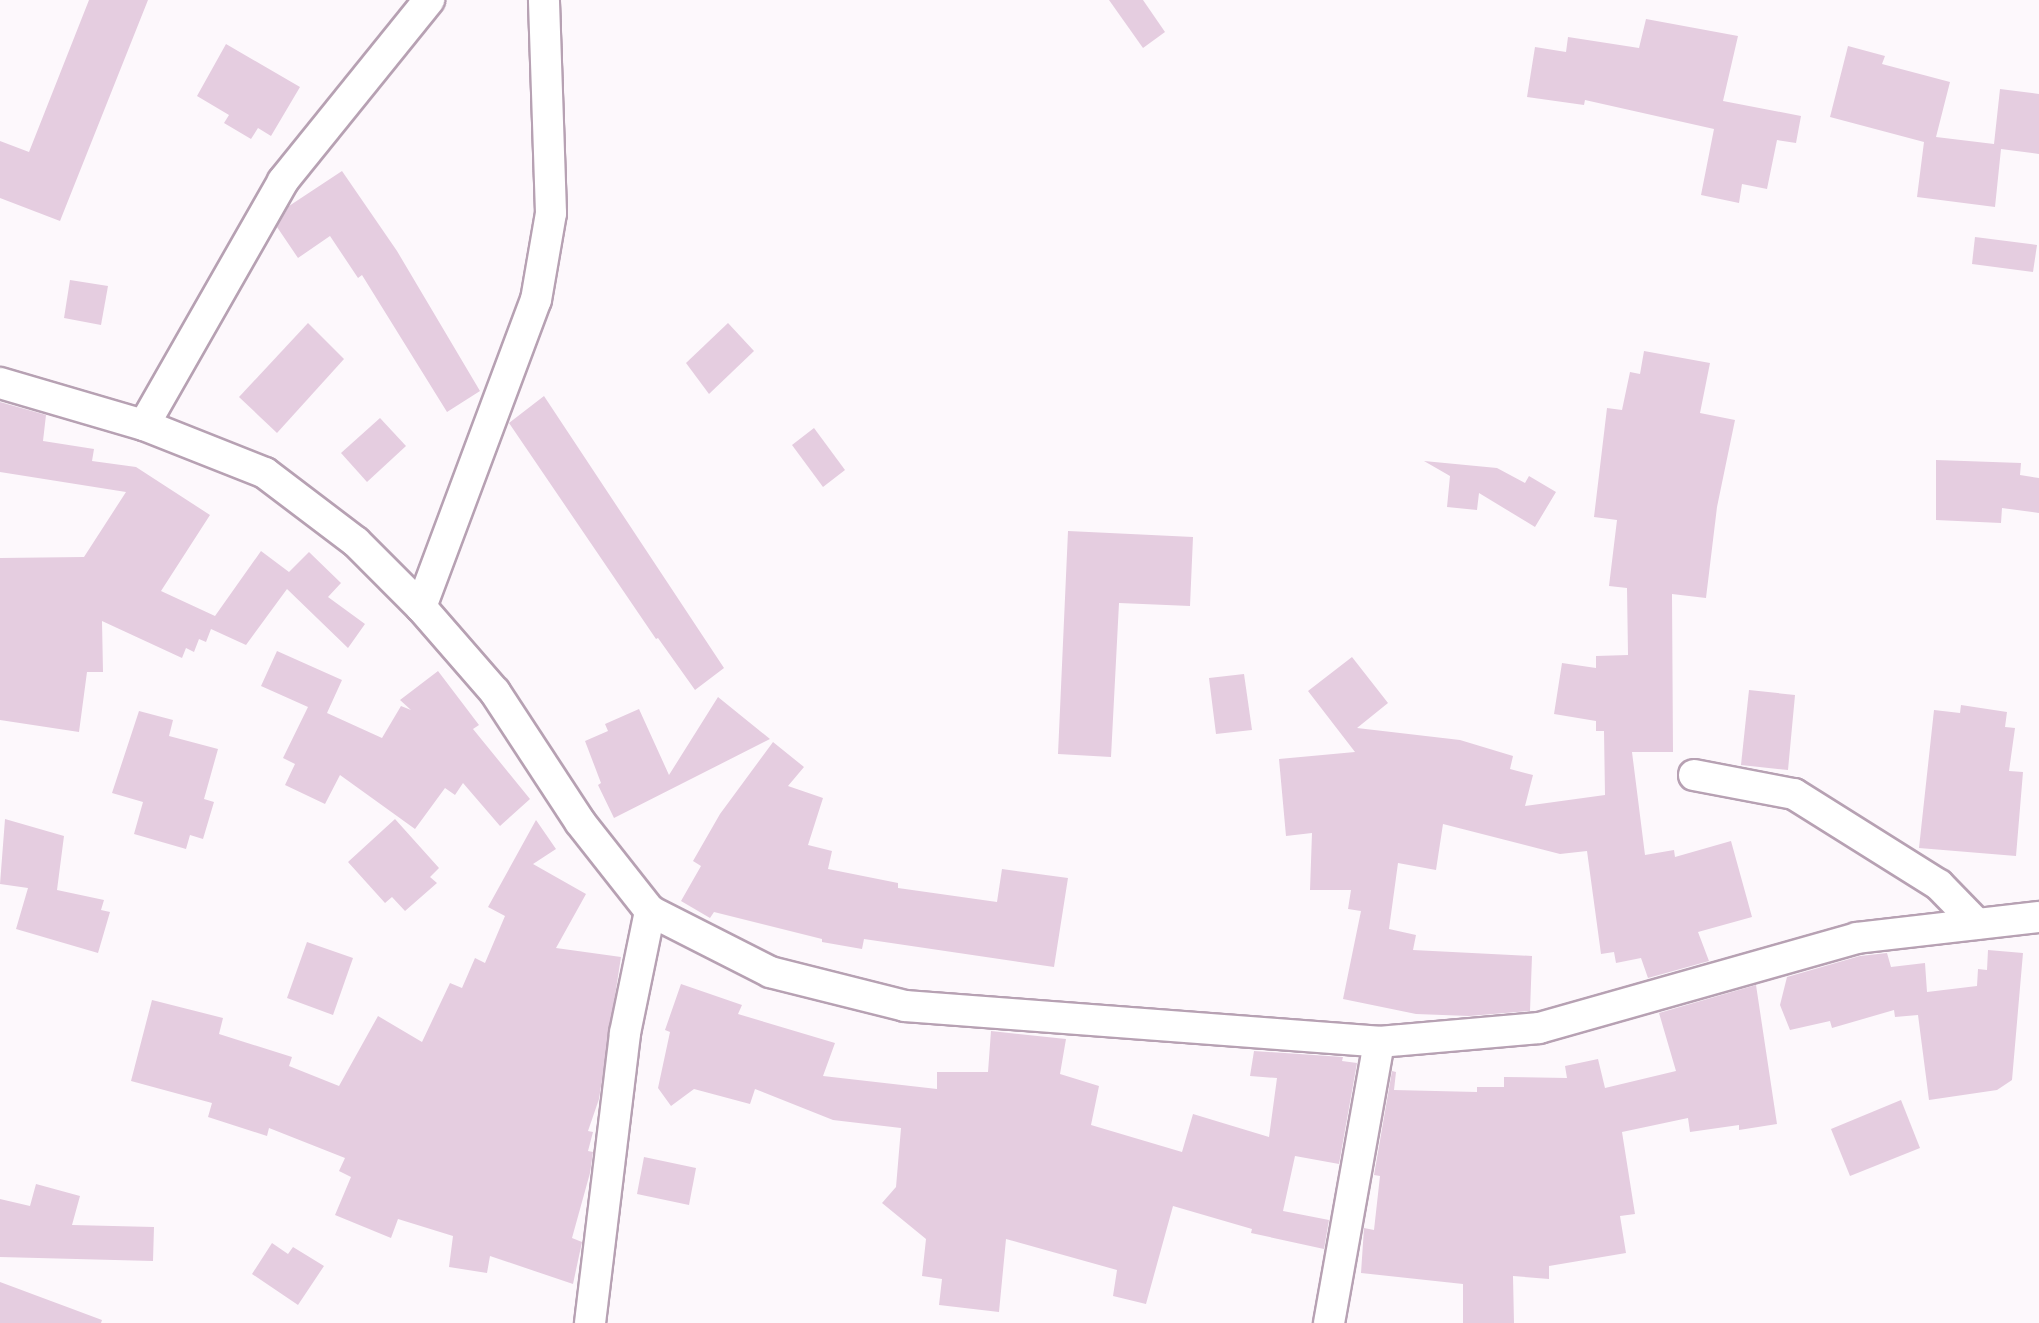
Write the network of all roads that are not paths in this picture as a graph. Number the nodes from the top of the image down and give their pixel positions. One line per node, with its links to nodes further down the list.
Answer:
1 (429, 0): 4 (street)
2 (544, 0): 5 (street)
3 (0, 383): 4 (street)
4 (144, 425): 5 (street)
5 (421, 607): 7 (street)
6 (1694, 775): 9 (street)
7 (650, 911): 10 (street); 11 (street)
8 (2039, 917): 9 (street)
9 (1977, 924): 10 (street)
10 (1379, 1042): 12 (street)
11 (590, 1323)
12 (1329, 1323)

